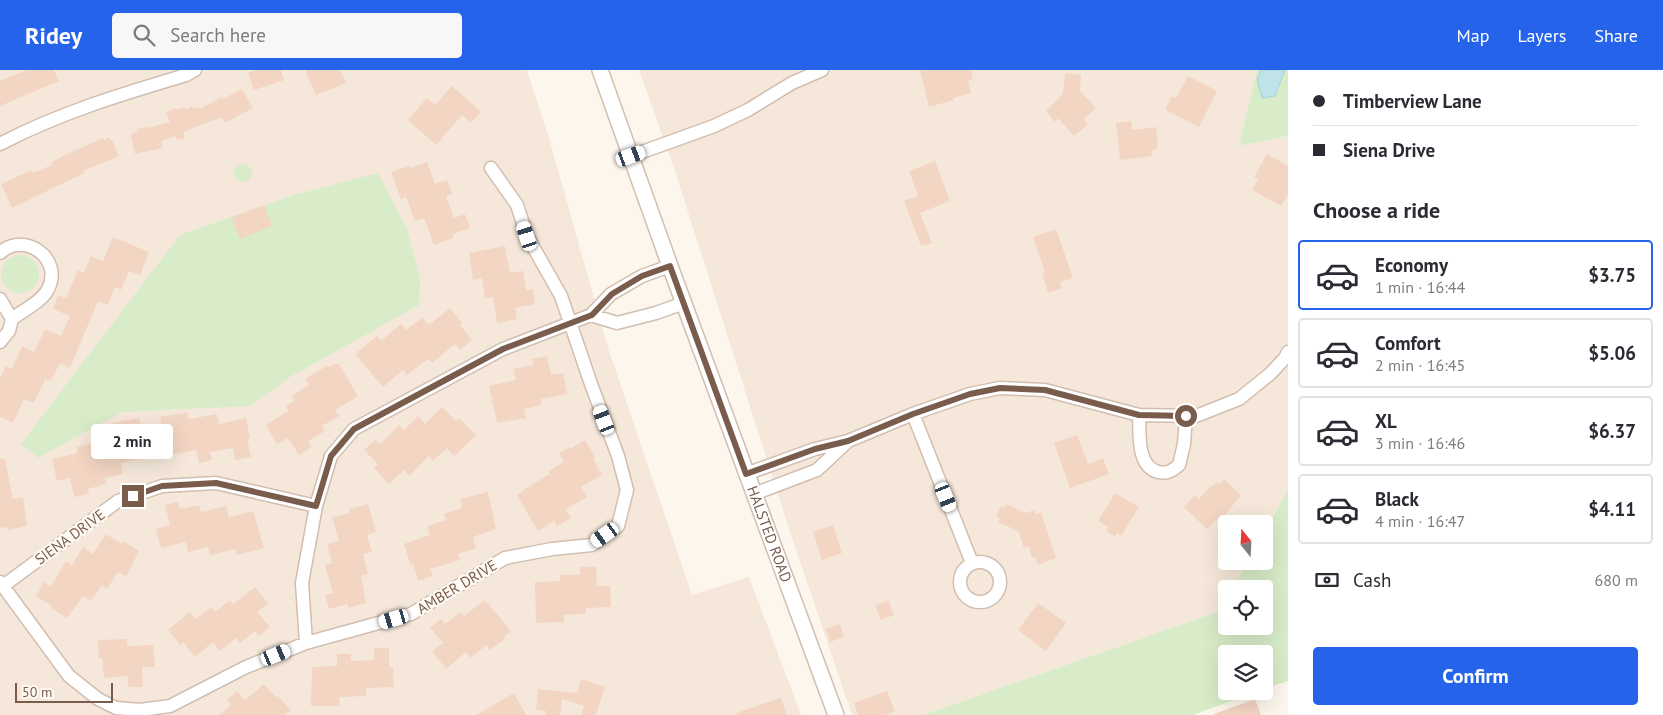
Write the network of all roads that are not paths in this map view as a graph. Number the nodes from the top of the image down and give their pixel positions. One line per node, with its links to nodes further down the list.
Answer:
1 (195, 70): 4 (street)
2 (600, 70): 5 (street, HALSTED ROAD)
3 (822, 70): 5 (street)
4 (0, 144)
5 (631, 156): 8 (street, HALSTED ROAD)
6 (491, 168): 13 (street, AMBER DRIVE)
7 (0, 253): 12 (street)
8 (670, 266): 10 (street, HALSTED ROAD); 11 (street)
9 (0, 299): 12 (street)
10 (684, 303): 11 (street); 20 (street, HALSTED ROAD)
11 (592, 315): 13 (street)
12 (12, 318): 14 (street)
13 (570, 323): 22 (street); 25 (street, AMBER DRIVE)
14 (0, 342)
15 (1288, 352): 18 (street)
16 (913, 414): 17 (street); 19 (street); 23 (street)
17 (1139, 415): 18 (street); 18 (street)
18 (1186, 416)
19 (848, 441): 20 (street); 21 (street)
20 (746, 474): 21 (street, HALSTED ROAD)
21 (754, 494): 26 (street, HALSTED ROAD)
22 (316, 506): 24 (street, SIENA DRIVE); 25 (street)
23 (972, 563)
24 (1, 584): 25 (street, AMBER DRIVE)
25 (306, 643)
26 (836, 715)

